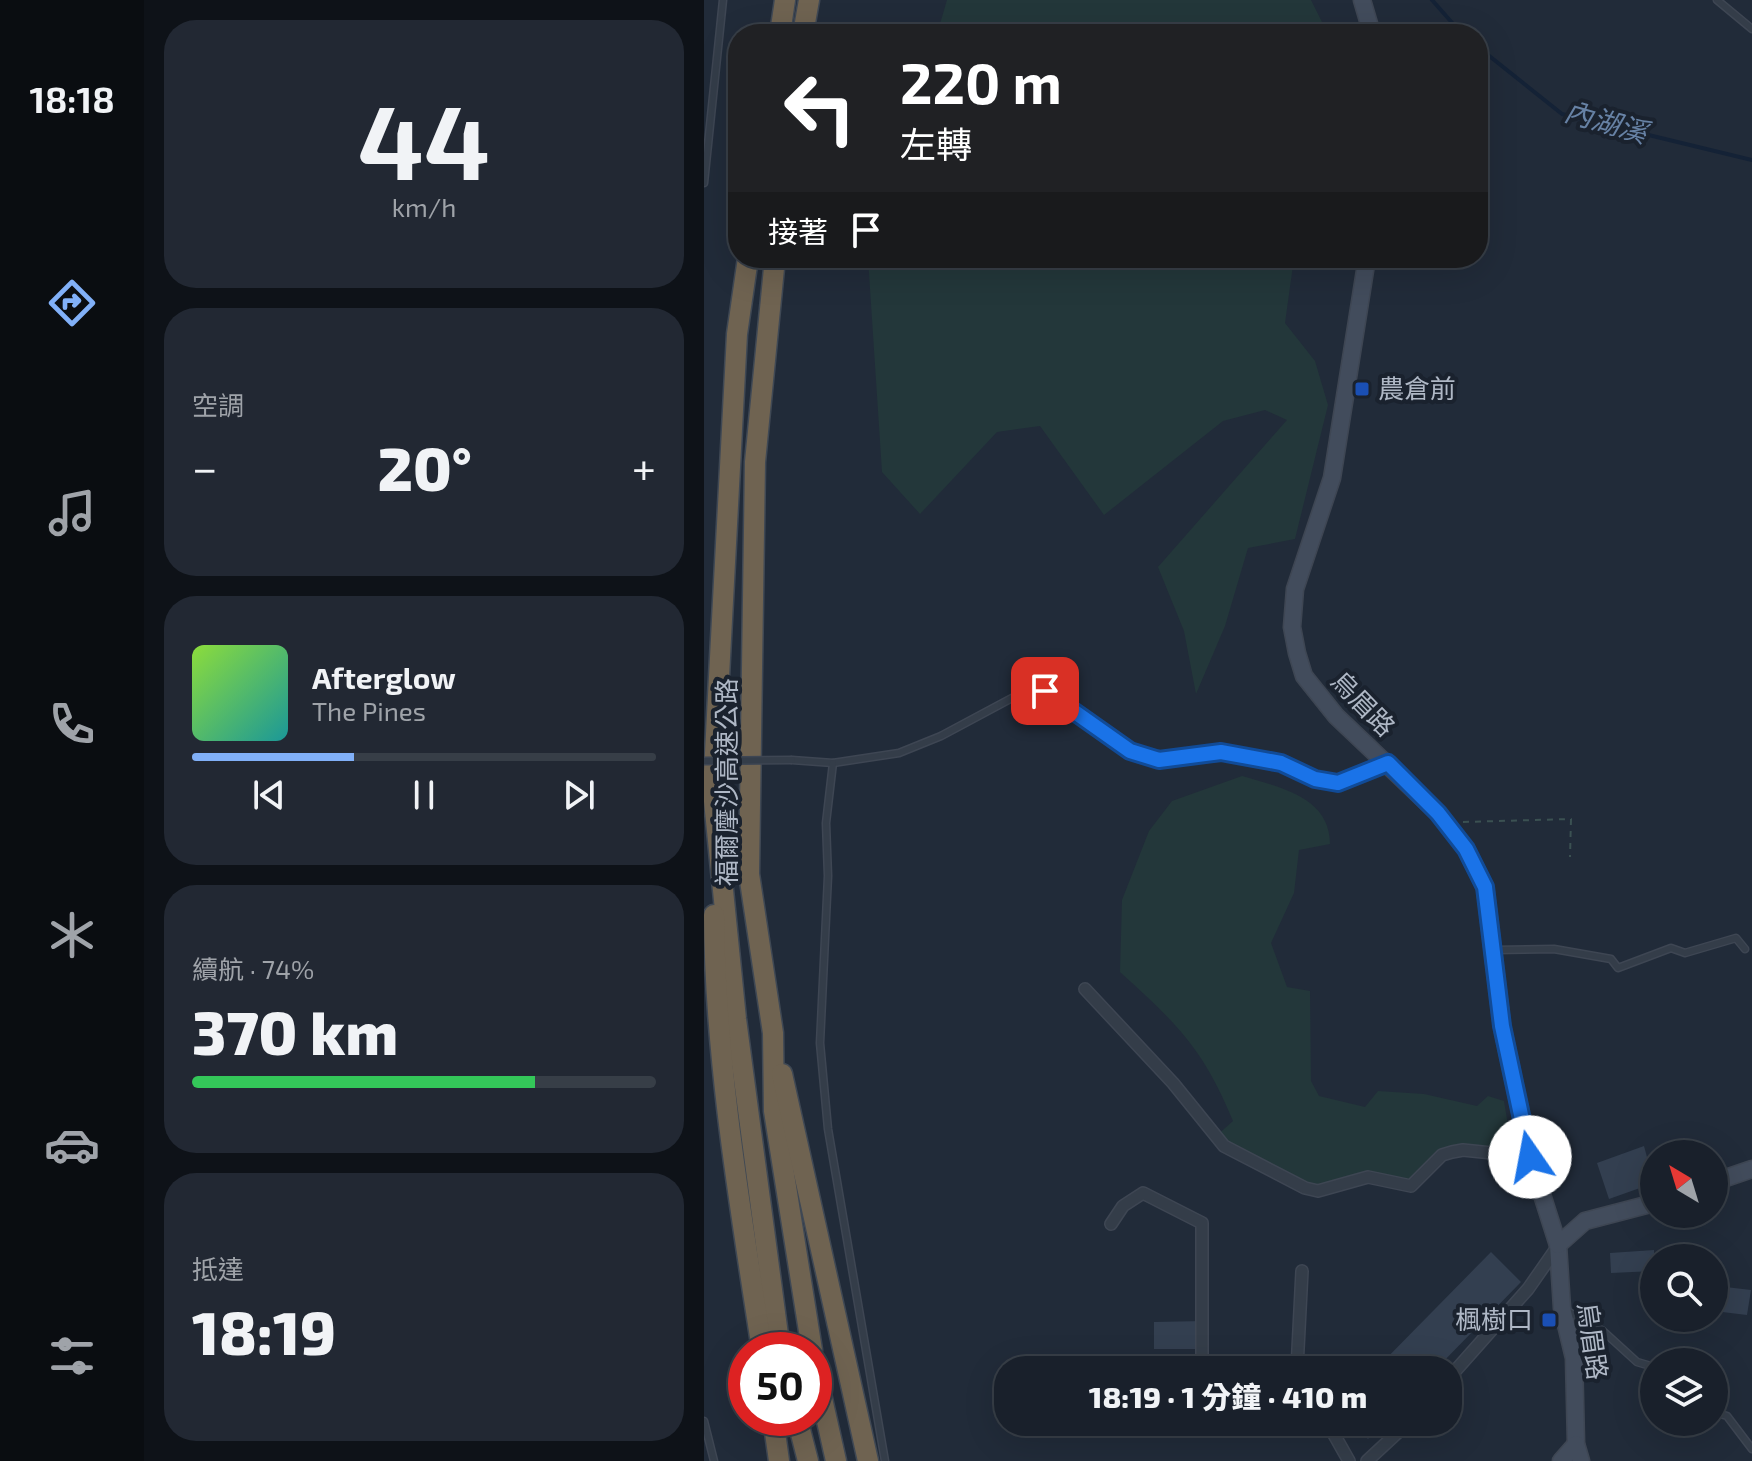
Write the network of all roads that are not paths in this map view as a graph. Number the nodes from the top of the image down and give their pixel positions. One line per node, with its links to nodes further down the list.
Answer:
1 (723, 0): 10 (lane)
2 (785, 0): 6 (highway)
3 (809, 0): 7 (highway)
4 (1362, 0): 8 (main road)
5 (1717, 0): 9 (lane)
6 (781, 24)
7 (805, 24)
8 (1369, 24)
9 (1752, 29)
10 (704, 183)
11 (747, 268): 17 (highway, 福爾摩沙高速公路)
12 (774, 268): 21 (highway, 福爾摩沙高速公路)
13 (1366, 268): 16 (main road, 烏眉路)
14 (704, 761): 15 (lane, bridge)
15 (833, 763): 16 (lane); 51 (lane)
16 (1388, 763): 19 (main road, 烏眉路)
17 (713, 791): 30 (highway); 31 (highway, 福爾摩沙高速公路)
18 (1745, 949): 19 (lane)
19 (1495, 950): 22 (main road, 烏眉路)
20 (1085, 989): 22 (street)
21 (773, 1033): 32 (highway, 福爾摩沙高速公路); 50 (highway)
22 (1530, 1157): 27 (main road, 烏眉路)
23 (1752, 1169): 24 (main road)
24 (1728, 1177)
25 (1640, 1207): 27 (main road)
26 (1111, 1224): 33 (street)
27 (1558, 1245): 29 (main road, 烏眉路); 35 (street)
28 (1302, 1271): 34 (street)
29 (1562, 1308): 36 (lane); 44 (main road, 烏眉路)
30 (759, 1332)
31 (778, 1332)
32 (809, 1332)
33 (1202, 1356)
34 (1298, 1356)
35 (1462, 1363)
36 (1640, 1363)
37 (1728, 1417): 45 (lane)
38 (704, 1421): 46 (lane)
39 (776, 1436): 47 (highway)
40 (802, 1436): 48 (highway)
41 (830, 1436): 49 (highway)
42 (1335, 1436): 52 (street)
43 (1394, 1436): 53 (street)
44 (1576, 1444): 54 (main road); 55 (main road, 烏眉路)
45 (1752, 1449)
46 (714, 1461)
47 (779, 1461)
48 (808, 1461)
49 (836, 1461)
50 (868, 1461)
51 (885, 1461)
52 (1349, 1461)
53 (1367, 1461)
54 (1561, 1461)
55 (1581, 1461)

